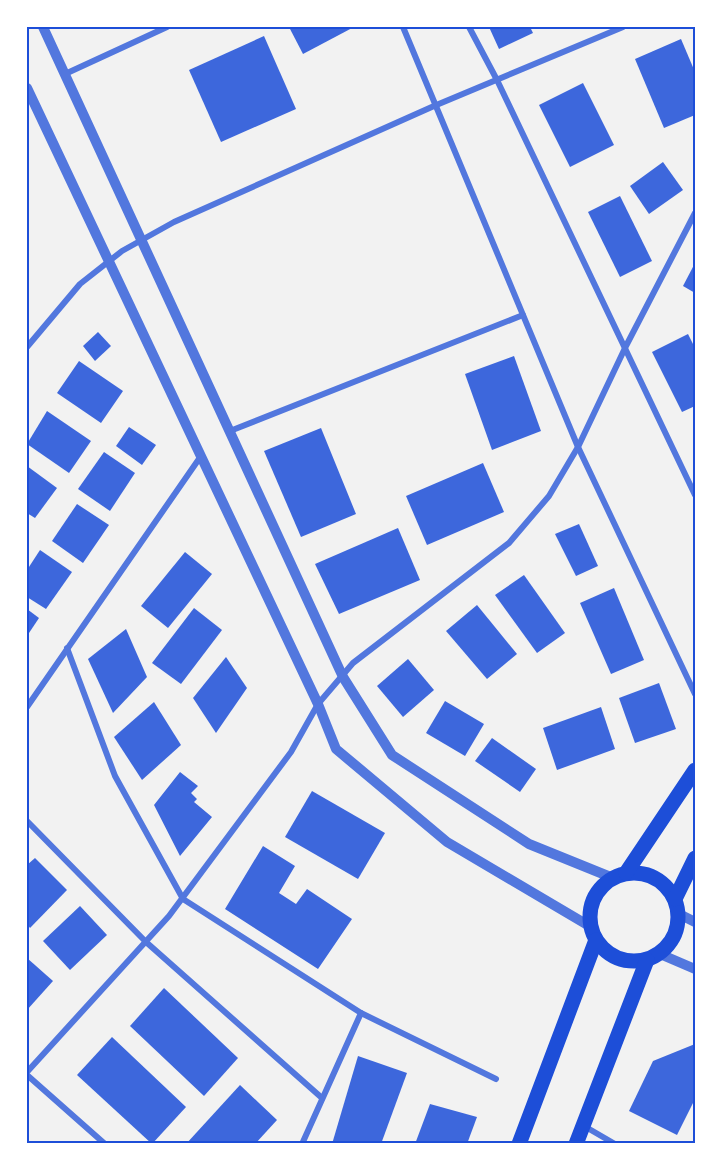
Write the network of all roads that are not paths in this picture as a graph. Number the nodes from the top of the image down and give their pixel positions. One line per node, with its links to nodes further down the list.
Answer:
1 (43, 27): 6 (street)
2 (167, 27): 6 (street)
3 (403, 27): 9 (street)
4 (469, 27): 7 (street)
5 (623, 27): 7 (street)
6 (65, 74): 11 (street)
7 (497, 80): 9 (street); 14 (street)
8 (27, 88): 12 (street)
9 (434, 106): 11 (street); 13 (street)
10 (695, 213): 14 (street)
11 (141, 240): 12 (street); 16 (street)
12 (109, 261): 15 (street); 18 (street)
13 (523, 315): 16 (street); 17 (street)
14 (626, 346): 17 (street); 19 (street)
15 (27, 347)
16 (230, 431): 21 (street)
17 (578, 447): 21 (street); 22 (street)
18 (201, 456): 20 (street); 23 (street)
19 (695, 495)
20 (67, 648): 24 (street); 29 (street)
21 (343, 677): 23 (street); 28 (street)
22 (695, 694)
23 (318, 704): 29 (street); 32 (street)
24 (27, 707)
25 (695, 770): 28 (main road)
26 (27, 821): 33 (street)
27 (695, 858): 30 (main road)
28 (620, 875): 30 (main road); 32 (main road)
29 (183, 898): 33 (street); 36 (street)
30 (677, 906): 31 (street); 34 (main road)
31 (695, 922)
32 (593, 933): 34 (main road); 43 (main road)
33 (146, 942): 37 (street); 39 (street)
34 (653, 957): 35 (street); 40 (main road)
35 (695, 969)
36 (361, 1013): 38 (street); 39 (street)
37 (27, 1073): 41 (street)
38 (496, 1079)
39 (322, 1098): 42 (street)
40 (583, 1125): 44 (main road); 45 (street)
41 (105, 1144)
42 (302, 1144)
43 (519, 1144)
44 (576, 1144)
45 (615, 1144)

